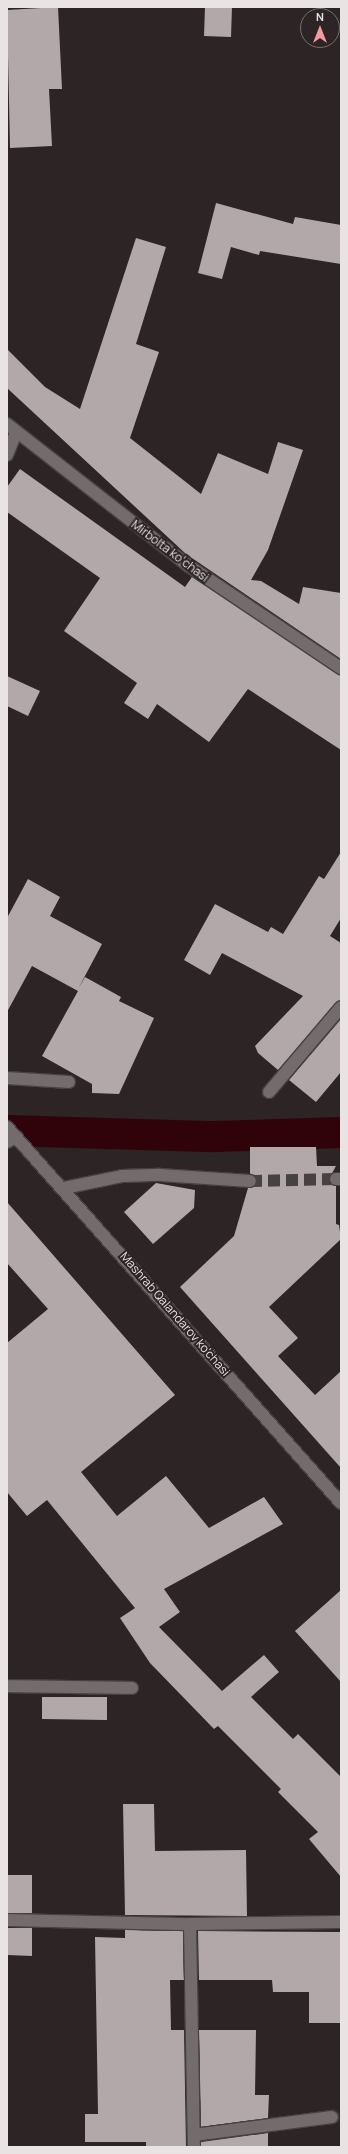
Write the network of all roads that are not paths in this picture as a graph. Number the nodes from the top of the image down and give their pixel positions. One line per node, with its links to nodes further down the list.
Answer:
1 (7, 424): 2 (street, Mirbolta koʻchasi)
2 (16, 433): 3 (street); 4 (street, Mirbolta koʻchasi)
3 (7, 455)
4 (341, 668)
5 (341, 1007): 8 (street)
6 (7, 1078): 7 (street)
7 (69, 1082)
8 (269, 1092)
9 (7, 1127): 10 (street, Mashrab Qalandarov ko'chasi)
10 (12, 1140): 12 (street, Mashrab Qalandarov ko'chasi)
11 (250, 1181): 12 (street)
12 (64, 1188): 13 (street, Mashrab Qalandarov ko'chasi)
13 (341, 1503)
14 (7, 1686): 15 (street)
15 (132, 1688)
16 (7, 1920): 18 (street)
17 (339, 1922): 18 (street)
18 (190, 1924): 20 (street)
19 (332, 2116): 20 (street)
20 (194, 2141)

